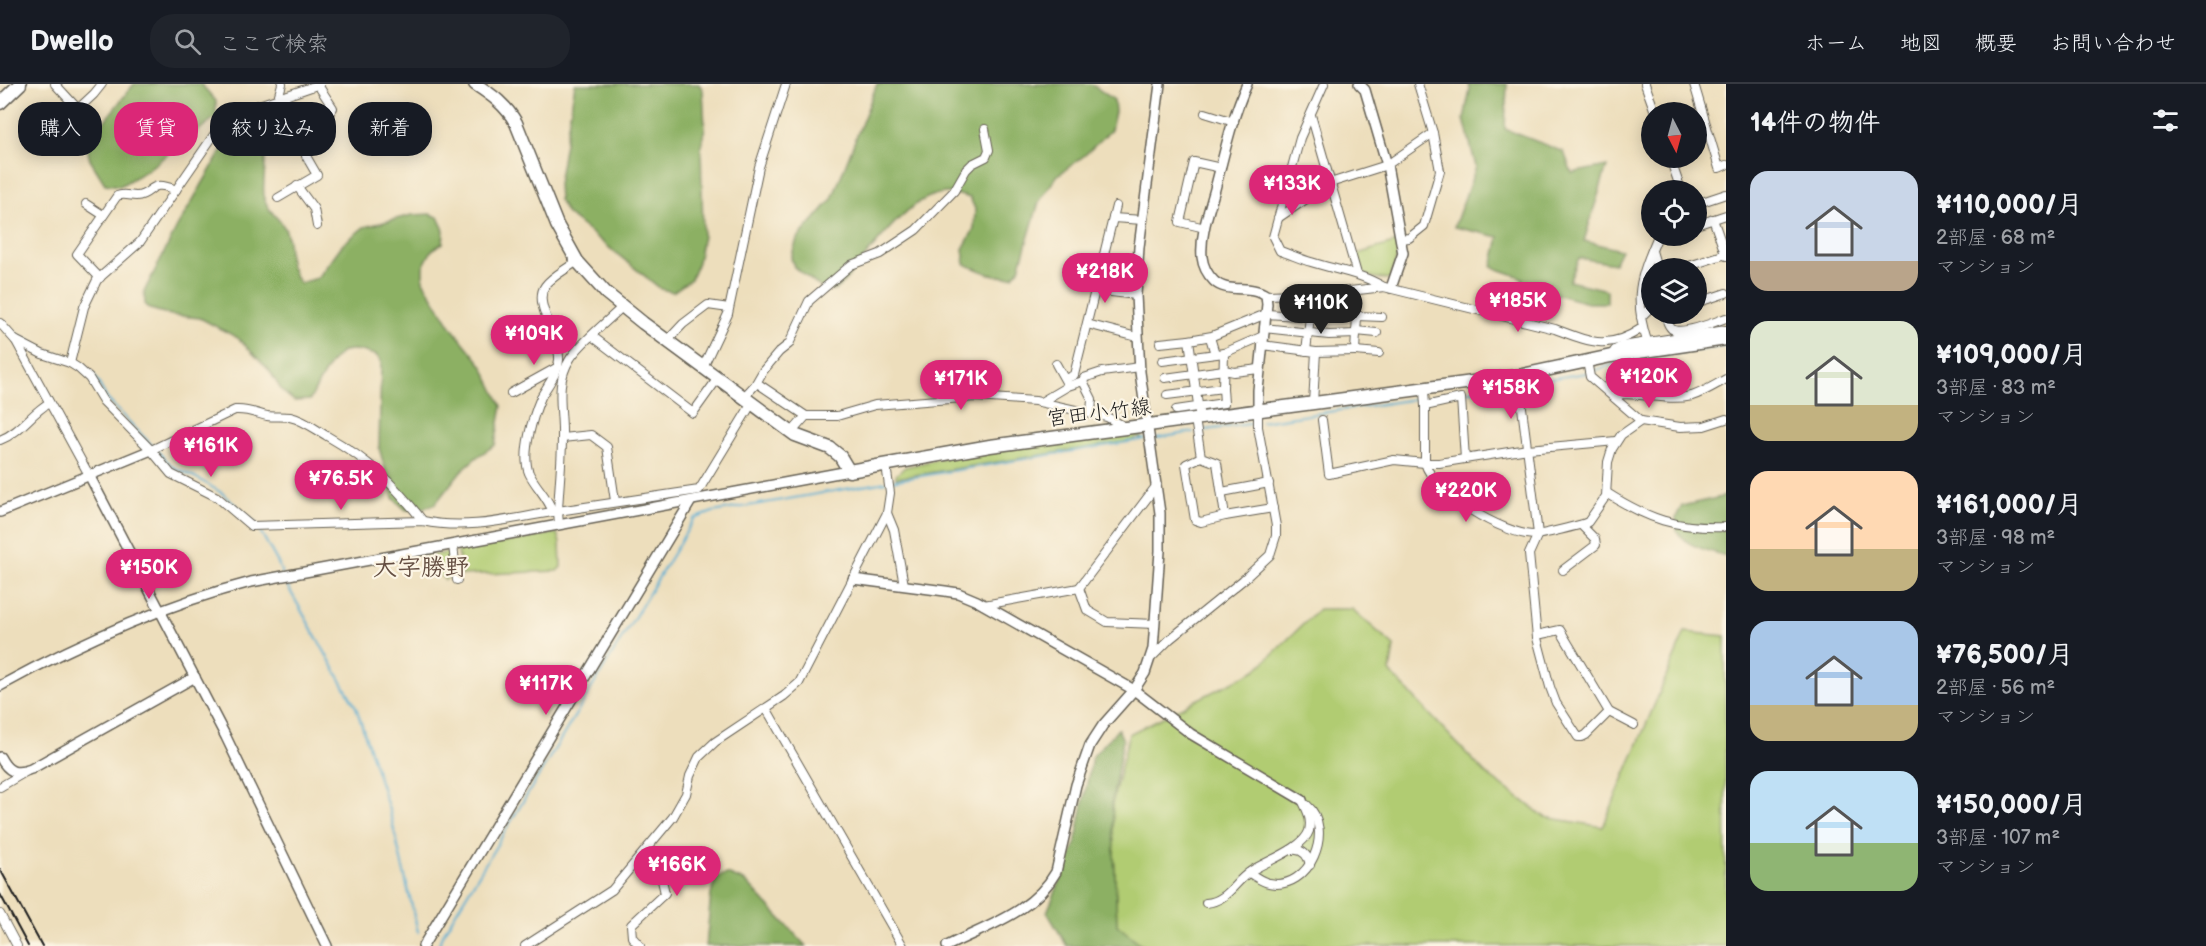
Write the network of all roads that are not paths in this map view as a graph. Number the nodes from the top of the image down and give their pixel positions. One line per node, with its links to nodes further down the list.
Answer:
1 (19, 84): 2 (street); 20 (main road)
2 (24, 84)
3 (55, 84): 17 (street)
4 (102, 84): 18 (street)
5 (282, 84): 16 (street)
6 (475, 84): 53 (main road)
7 (786, 84): 65 (street)
8 (1160, 84): 42 (street)
9 (1247, 84): 23 (street)
10 (1324, 84): 22 (street)
11 (1418, 84): 25 (street)
12 (1645, 84): 19 (street)
13 (1694, 84): 27 (street)
14 (319, 85): 16 (street); 30 (street)
15 (1362, 85): 26 (street)
16 (278, 98): 31 (street)
17 (72, 102)
18 (85, 102)
19 (1651, 102)
20 (0, 103)
21 (1204, 113): 23 (street)
22 (1311, 116): 29 (street); 40 (street)
23 (1234, 122): 28 (street)
24 (985, 129): 118 (street)
25 (1433, 133): 26 (street); 47 (street)
26 (1387, 165): 29 (street); 47 (street)
27 (1726, 165)
28 (1221, 168): 45 (street); 45 (street)
29 (1330, 183): 40 (street); 55 (street)
30 (297, 186): 33 (street); 44 (street)
31 (176, 190): 37 (street); 56 (street)
32 (1726, 194): 34 (street)
33 (278, 198)
34 (1707, 200)
35 (86, 204): 37 (street)
36 (1116, 206): 39 (street)
37 (103, 215): 56 (street)
38 (1726, 215): 41 (street)
39 (1113, 218): 42 (street); 59 (street)
40 (1278, 218): 55 (street)
41 (1713, 219): 43 (street); 46 (street)
42 (1143, 220): 61 (street)
43 (1707, 221)
44 (317, 226)
45 (1205, 228): 62 (street)
46 (1723, 236): 50 (street)
47 (1401, 239): 58 (street)
48 (1654, 246): 49 (street)
49 (1652, 251): 51 (street); 52 (street)
50 (1726, 255): 54 (street)
51 (1648, 258)
52 (1654, 258)
53 (577, 261): 64 (main road); 107 (street)
54 (1707, 261)
55 (1357, 274): 58 (street)
56 (100, 278): 104 (street)
57 (1641, 284): 70 (street)
58 (1387, 288): 62 (street); 78 (street)
59 (1095, 290): 61 (street); 73 (street)
60 (1726, 293): 63 (street)
61 (1136, 295): 86 (street)
62 (1266, 296): 66 (street)
63 (1707, 299)
64 (623, 306): 84 (street); 91 (main road)
65 (729, 308): 91 (street); 108 (street)
66 (1266, 314): 68 (street); 85 (street); 87 (street)
67 (1357, 316): 68 (street); 69 (street); 82 (street)
68 (1310, 317): 81 (street)
69 (1382, 317)
70 (1641, 317)
71 (1726, 318): 77 (street)
72 (0, 322): 80 (street)
73 (1087, 324): 86 (street); 119 (street)
74 (1642, 324): 78 (street)
75 (1669, 324): 76 (street)
76 (1706, 324)
77 (1707, 324)
78 (1642, 327): 92 (street)
79 (1726, 330): 92 (street)
80 (3, 332): 89 (street)
81 (1308, 333): 82 (street); 85 (street); 94 (street)
82 (1356, 333): 83 (street); 95 (street)
83 (1377, 333)
84 (592, 336): 105 (street); 113 (street)
85 (1263, 336): 94 (street); 97 (street); 110 (street)
86 (1137, 337): 109 (street)
87 (1210, 337): 90 (street); 99 (street)
88 (1726, 339): 100 (main road, 宮田小竹線)
89 (15, 340): 104 (street); 128 (street)
90 (1189, 340): 93 (street); 101 (street)
91 (667, 341): 108 (main road)
92 (1647, 341): 100 (street)
93 (1160, 343)
94 (1306, 351): 96 (street)
95 (1355, 351): 96 (street); 98 (street)
96 (1316, 352): 129 (street)
97 (1224, 353): 99 (street); 111 (street)
98 (1379, 353)
99 (1215, 354): 101 (street)
100 (1611, 356): 103 (main road, 宮田小竹線)
101 (1191, 357): 102 (street); 112 (street)
102 (1162, 361)
103 (1587, 361): 117 (main road, 宮田小竹線); 125 (street)
104 (70, 363): 145 (street)
105 (568, 363): 107 (street); 141 (street)
106 (1056, 364): 119 (street)
107 (558, 367): 122 (street); 160 (street)
108 (703, 367): 113 (main road)
109 (1140, 367): 116 (street); 138 (street)
110 (1259, 369): 111 (street); 133 (street)
111 (1224, 370): 112 (street); 120 (street)
112 (1194, 374): 114 (street); 121 (street)
113 (718, 378): 126 (main road)
114 (1166, 378)
115 (1726, 379): 125 (street)
116 (1083, 381): 119 (street); 131 (street)
117 (1518, 382): 124 (main road, 宮田小竹線); 144 (street)
118 (757, 383): 126 (street); 132 (street)
119 (1067, 383): 127 (street)
120 (1223, 387): 121 (street); 137 (street)
121 (1196, 391): 123 (street); 137 (street)
122 (511, 393)
123 (1167, 395)
124 (1424, 398): 129 (main road, 宮田小竹線); 147 (street); 148 (street)
125 (1616, 398): 136 (street)
126 (748, 400): 140 (main road); 156 (street)
127 (1041, 402): 131 (street); 132 (street)
128 (49, 403): 142 (street); 151 (street)
129 (1313, 404): 133 (main road, 宮田小竹線)
130 (1176, 410): 137 (street)
131 (1091, 414): 139 (street)
132 (806, 416): 140 (street)
133 (1258, 419): 137 (main road, 宮田小竹線); 152 (street)
134 (1726, 419): 136 (street)
135 (1322, 420): 148 (street)
136 (1641, 421): 143 (street)
137 (1197, 422): 138 (main road, 宮田小竹線); 146 (street)
138 (1147, 426): 139 (main road, 宮田小竹線); 153 (street)
139 (1129, 429): 149 (main road, 宮田小竹線)
140 (792, 432): 150 (main road)
141 (562, 438): 156 (street); 160 (street)
142 (0, 440)
143 (1616, 441): 144 (street); 155 (street)
144 (1528, 449): 147 (street); 167 (street)
145 (151, 450): 151 (street); 163 (street); 163 (street)
146 (1201, 457): 154 (street); 162 (street)
147 (1465, 459): 148 (street)
148 (1425, 463): 167 (street)
149 (886, 465): 150 (main road, 宮田小竹線); 161 (street)
150 (849, 471): 157 (street)
151 (89, 475): 159 (street); 175 (street)
152 (1269, 483): 154 (street); 158 (street)
153 (1157, 485): 173 (street); 176 (street)
154 (1222, 492): 162 (street)
155 (1607, 493): 165 (street); 166 (street)
156 (615, 501): 160 (street)
157 (692, 501): 164 (street); 198 (street)
158 (1273, 508): 162 (street); 178 (street)
159 (0, 512)
160 (555, 512): 163 (street); 164 (street)
161 (886, 513): 171 (street); 172 (street)
162 (1226, 516)
163 (423, 522)
164 (559, 525): 168 (street)
165 (1581, 525): 167 (street); 169 (street)
166 (1726, 527)
167 (1538, 534): 177 (street)
168 (453, 545): 170 (street); 175 (street)
169 (1563, 570)
170 (458, 578)
171 (853, 579): 172 (street); 182 (street)
172 (904, 585): 174 (street)
173 (1079, 588): 174 (street); 176 (street)
174 (984, 605): 181 (street)
175 (161, 610): 179 (street); 180 (street)
176 (1155, 624): 178 (street)
177 (1537, 635): 183 (street); 183 (street)
178 (1152, 657): 181 (street)
179 (195, 677): 186 (street); 197 (street)
180 (0, 686)
181 (1134, 690): 188 (street); 195 (street)
182 (766, 708): 189 (street); 201 (street)
183 (1609, 712): 184 (street)
184 (1635, 725)
185 (0, 757): 186 (street)
186 (31, 769): 187 (street)
187 (0, 787)
188 (1302, 800): 190 (street); 191 (street)
189 (647, 849): 199 (street); 200 (street)
190 (1291, 850): 191 (street); 192 (street)
191 (1310, 865): 192 (street)
192 (1249, 873): 193 (street)
193 (1206, 903)
194 (0, 914): 196 (street)
195 (955, 945)
196 (17, 946)
197 (327, 946)
198 (423, 946)
199 (525, 946)
200 (640, 946)
201 (903, 946)

